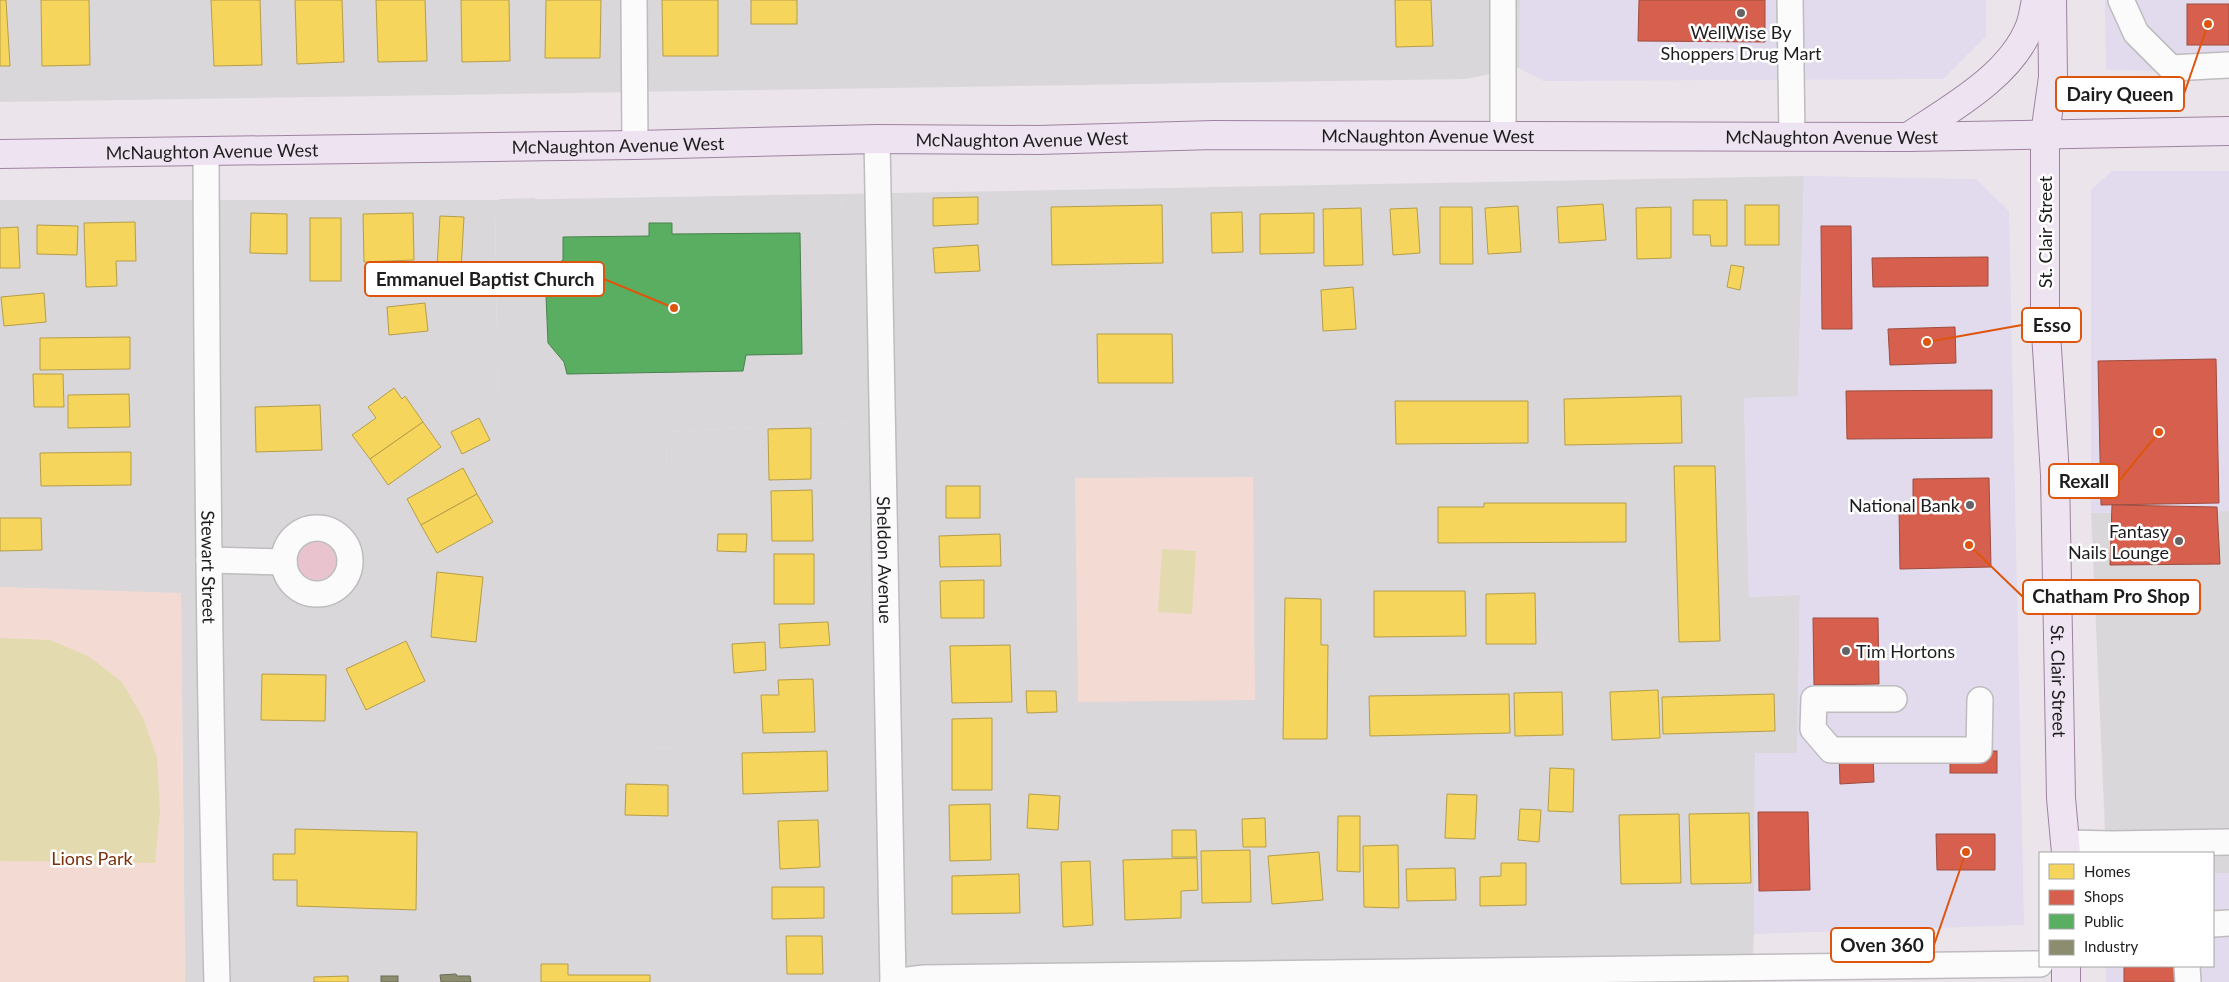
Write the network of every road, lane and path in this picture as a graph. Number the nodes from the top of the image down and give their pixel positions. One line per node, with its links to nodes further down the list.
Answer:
1 (634, 0): 14 (street)
2 (1503, 0): 10 (street)
3 (1790, 0): 11 (street)
4 (2036, 0): 12 (main road)
5 (2052, 0): 9 (main road, St. Clair Street)
6 (2121, 0): 7 (street)
7 (2229, 66)
8 (2229, 131): 9 (main road, McNaughton Avenue West)
9 (2045, 134): 12 (main road, McNaughton Avenue West); 22 (main road, St. Clair Street)
10 (1503, 137): 11 (main road, McNaughton Avenue West); 13 (main road, McNaughton Avenue West)
11 (1792, 137): 12 (main road, McNaughton Avenue West)
12 (1908, 137)
13 (877, 139): 14 (main road, McNaughton Avenue West); 29 (street, Sheldon Avenue)
14 (635, 144): 15 (main road, McNaughton Avenue West)
15 (206, 151): 16 (main road, McNaughton Avenue West); 17 (street, Stewart Street)
16 (0, 154)
17 (208, 560): 18 (street); 28 (street, Stewart Street)
18 (284, 562)
19 (1894, 699): 20 (street)
20 (1980, 700)
21 (2229, 842): 22 (street)
22 (2066, 848)
23 (2229, 923): 24 (street)
24 (2214, 924)
25 (2039, 964): 29 (street)
26 (2066, 967): 30 (main road)
27 (2187, 967): 31 (street)
28 (217, 982)
29 (893, 982)
30 (2066, 982)
31 (2188, 982)

